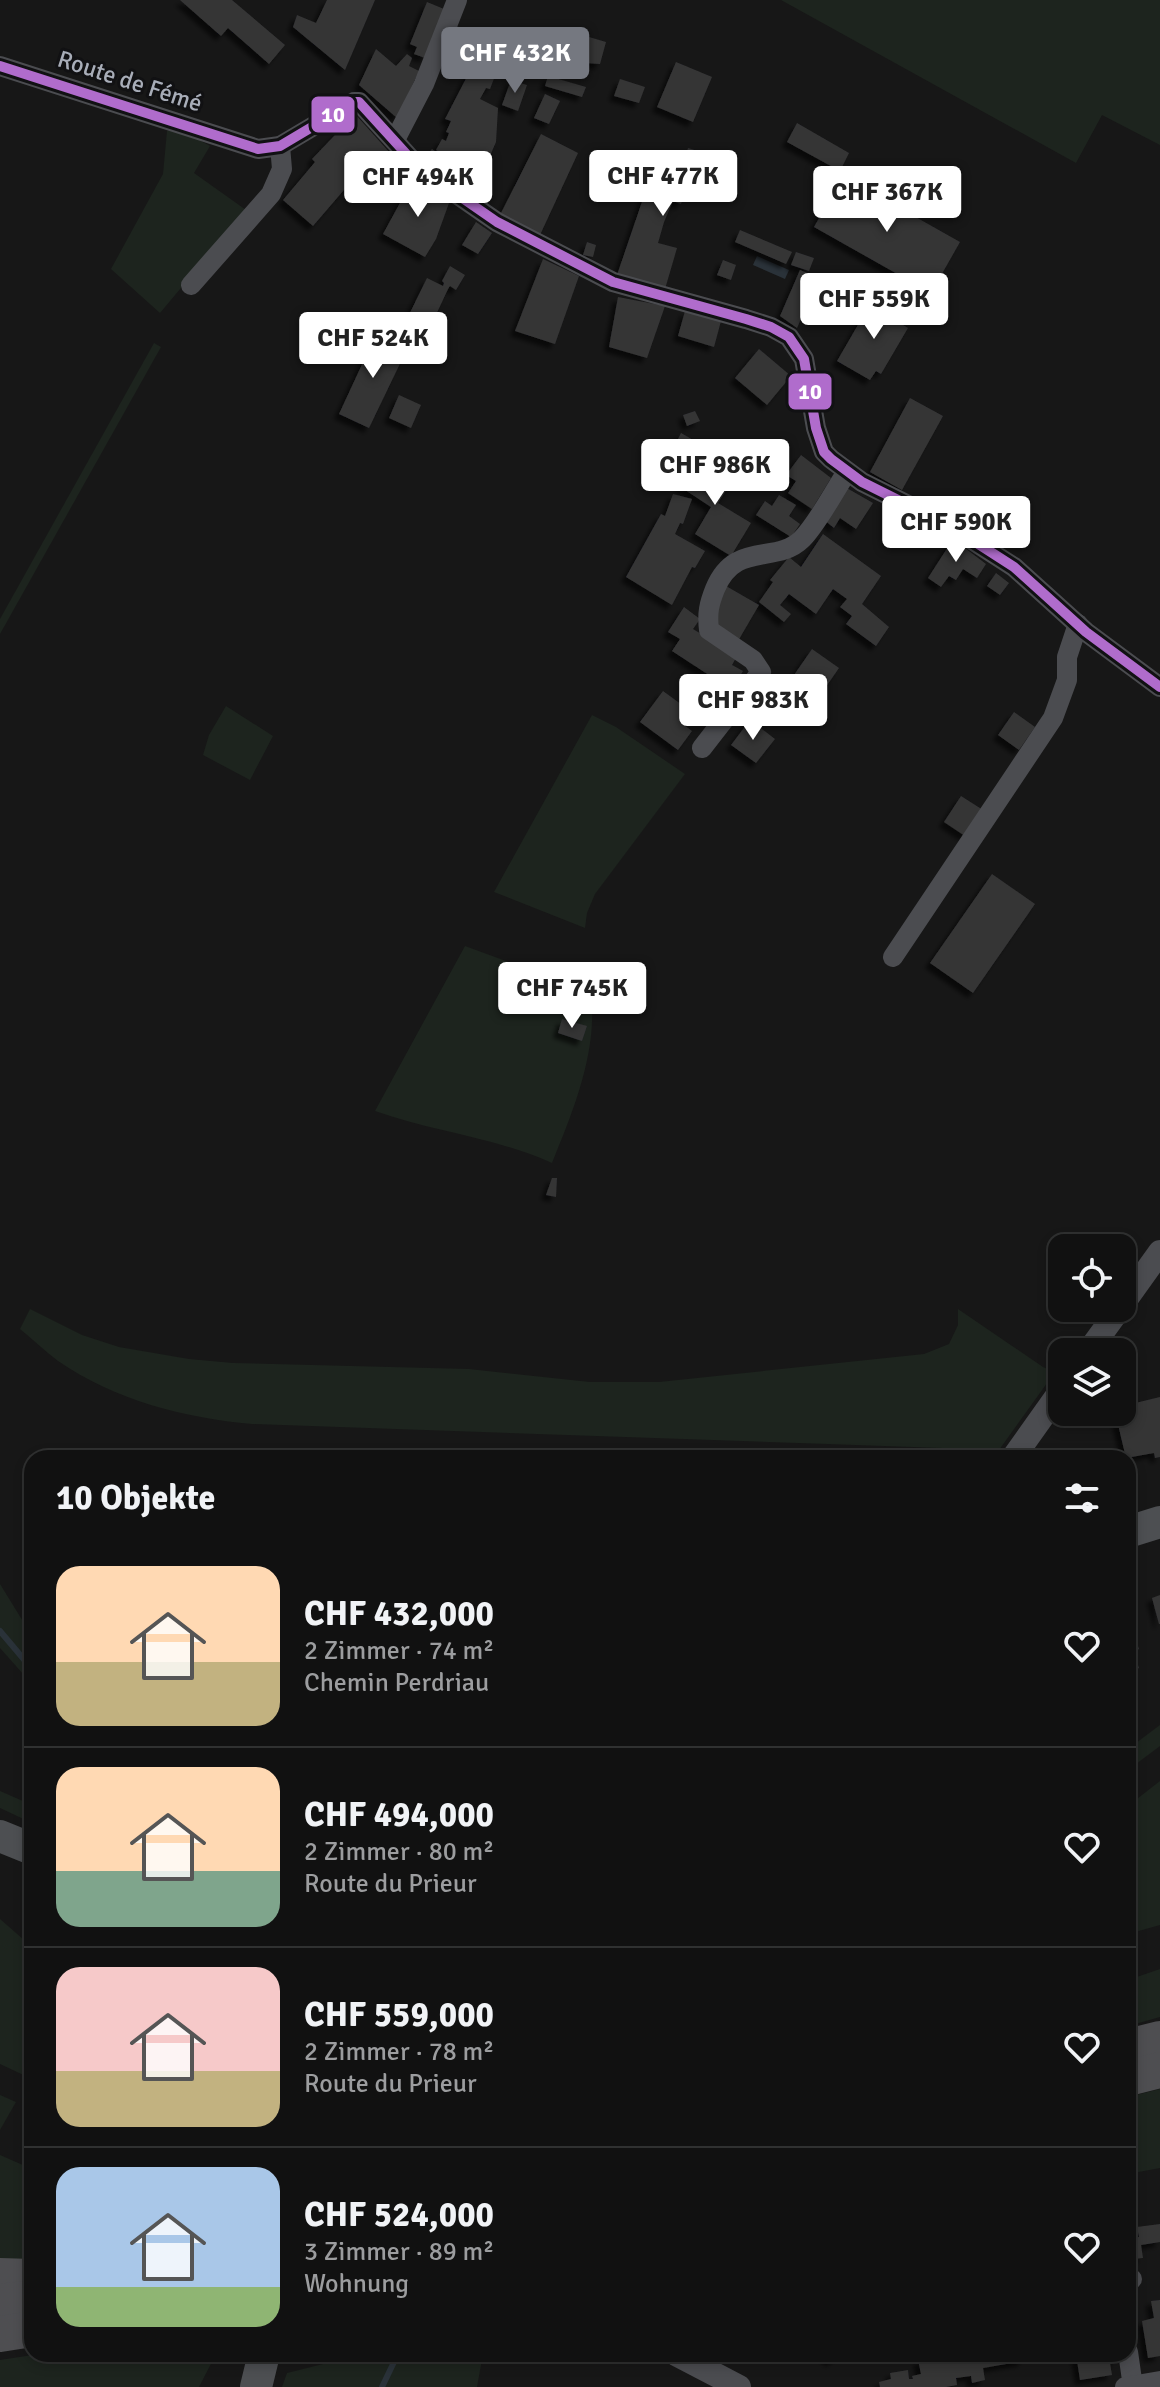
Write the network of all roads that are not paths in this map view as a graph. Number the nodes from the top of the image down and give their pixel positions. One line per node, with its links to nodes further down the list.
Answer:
1 (457, 0): 3 (street)
2 (0, 66): 4 (street, Route de Fémé)
3 (395, 140): 4 (street); 6 (street)
4 (280, 146): 5 (street)
5 (191, 285)
6 (847, 472): 7 (street); 9 (street)
7 (1078, 624): 8 (street); 10 (street)
8 (1160, 687)
9 (702, 748)
10 (893, 957)
11 (1160, 1252): 12 (street)
12 (1136, 1285)
13 (1048, 1409): 14 (street)
14 (1019, 1450)
15 (1160, 1522): 16 (main road)
16 (1136, 1530)
17 (0, 1836): 18 (main road)
18 (24, 1846)
19 (1160, 2039): 20 (highway)
20 (1136, 2045)
21 (1160, 2070): 22 (highway)
22 (1136, 2076)
23 (0, 2276): 24 (highway)
24 (24, 2277)
25 (24, 2299): 26 (highway)
26 (0, 2302)
27 (24, 2330): 28 (highway)
28 (0, 2334)
29 (262, 2362): 33 (main road)
30 (691, 2362): 34 (street)
31 (1129, 2362): 35 (street)
32 (1160, 2381): 35 (street)
33 (256, 2387)
34 (739, 2387)
35 (1130, 2387)

